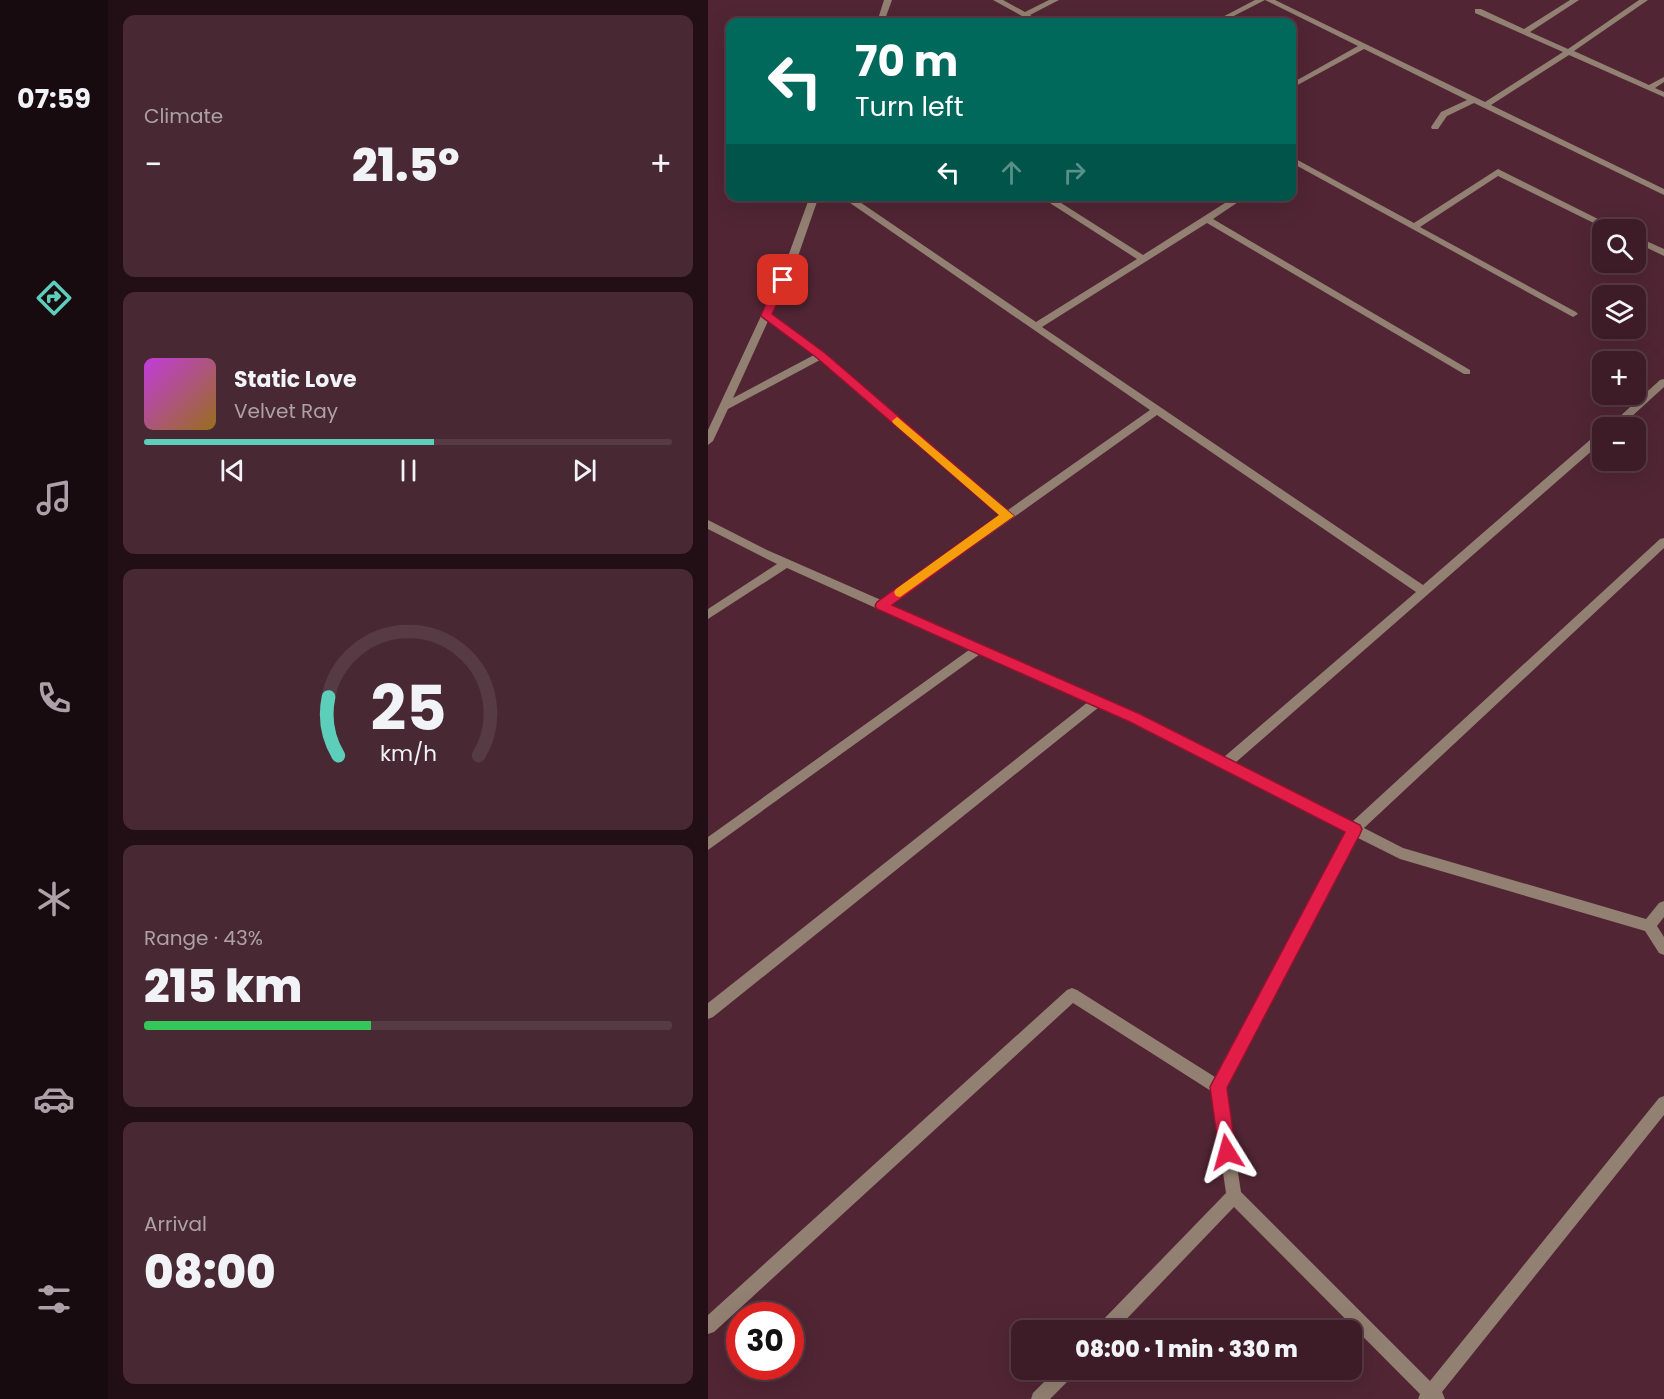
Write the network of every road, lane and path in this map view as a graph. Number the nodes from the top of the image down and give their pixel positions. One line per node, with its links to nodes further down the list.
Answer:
1 (888, 0): 10 (street)
2 (997, 0): 9 (street)
3 (1055, 0): 9 (street)
4 (1261, 0): 12 (street)
5 (1269, 0): 14 (street)
6 (1575, 0): 13 (street)
7 (1644, 0): 15 (street)
8 (1478, 11): 13 (street)
9 (1024, 15): 11 (street)
10 (881, 18)
11 (1030, 18)
12 (1225, 18)
13 (1524, 32): 15 (street)
14 (1364, 46): 17 (street); 20 (street)
15 (1568, 52): 18 (street); 21 (street)
16 (1664, 79): 18 (street)
17 (1296, 84)
18 (1650, 88): 19 (street)
19 (1664, 95)
20 (1473, 100): 21 (street); 22 (street)
21 (1485, 105): 24 (street)
22 (1435, 127)
23 (1296, 165): 31 (street)
24 (1664, 192)
25 (813, 201): 36 (street)
26 (851, 201): 37 (street)
27 (1051, 201): 34 (street)
28 (1236, 201): 29 (street)
29 (1207, 219): 34 (street); 39 (street)
30 (1594, 219): 31 (street)
31 (1414, 227): 35 (street)
32 (1646, 244): 33 (street)
33 (1664, 253)
34 (1144, 259): 37 (street)
35 (1573, 314)
36 (766, 315): 38 (street); 41 (street)
37 (1035, 327): 42 (street)
38 (821, 355): 41 (street); 46 (street)
39 (1467, 372)
40 (1664, 382): 43 (street)
41 (724, 407): 44 (street)
42 (1157, 410): 46 (street); 50 (street)
43 (1624, 417)
44 (708, 441)
45 (1592, 445): 50 (street)
46 (1008, 516): 51 (street)
47 (708, 524): 49 (street)
48 (1664, 542): 56 (street)
49 (787, 563): 51 (street); 52 (street)
50 (1424, 591): 55 (street)
51 (881, 606): 53 (street)
52 (708, 615)
53 (979, 649): 54 (street); 57 (street)
54 (1097, 702): 55 (street); 61 (street)
55 (1225, 764): 56 (street)
56 (1354, 829): 59 (street); 62 (street)
57 (708, 844)
58 (1664, 907): 59 (street)
59 (1648, 926): 60 (street)
60 (1664, 949)
61 (708, 1012)
62 (1218, 1087): 64 (street); 66 (street)
63 (1664, 1103): 68 (street)
64 (1233, 1196): 65 (street); 68 (street)
65 (1115, 1320)
66 (708, 1326)
67 (1057, 1380): 69 (street)
68 (1431, 1397)
69 (1039, 1399)

